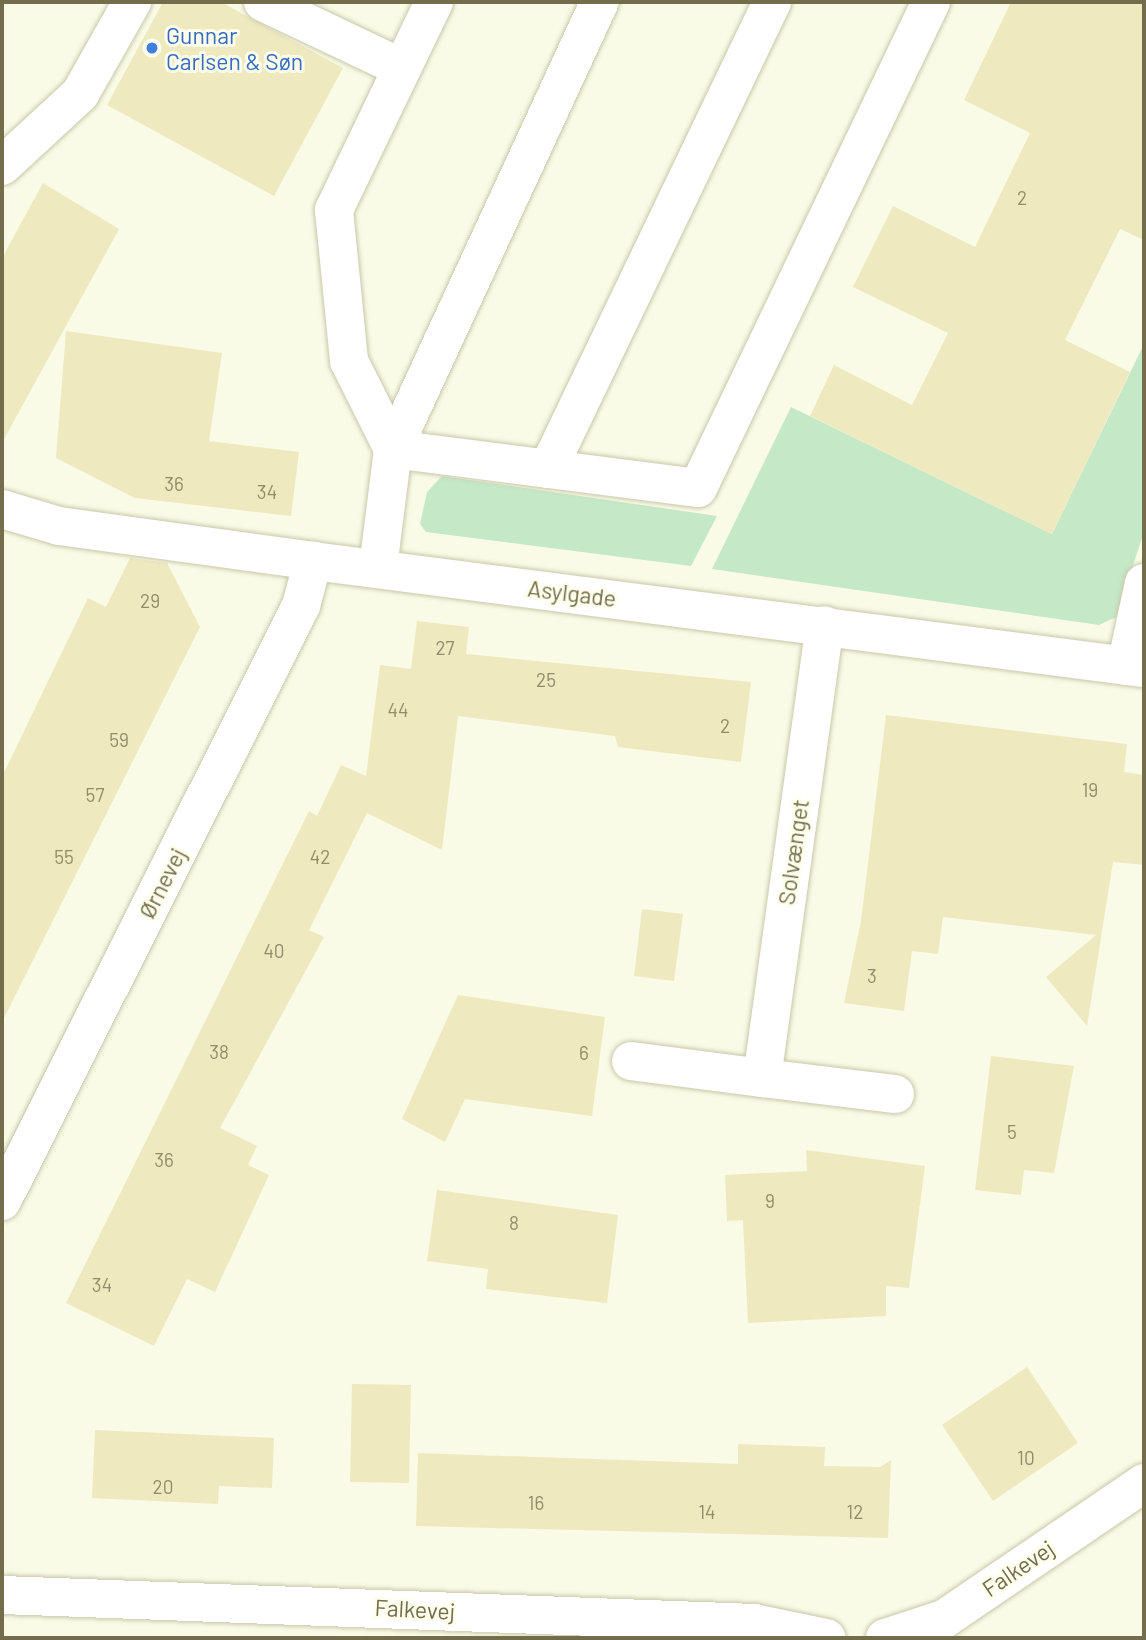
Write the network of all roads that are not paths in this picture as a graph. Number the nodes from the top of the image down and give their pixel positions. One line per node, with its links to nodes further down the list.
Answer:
1 (132, 2): 8 (street)
2 (263, 2): 7 (street)
3 (434, 2): 7 (street)
4 (600, 2): 9 (street)
5 (772, 2): 10 (street)
6 (931, 2): 10 (street)
7 (402, 68): 9 (street)
8 (2, 166)
9 (393, 449): 10 (street); 13 (street)
10 (548, 469)
11 (2, 509): 12 (street, Asylgade)
12 (313, 561): 13 (street, Asylgade); 20 (street, Ørnevej)
13 (378, 568): 15 (street, Asylgade)
14 (1144, 583): 16 (street)
15 (824, 625): 16 (street, Asylgade); 18 (street, Solvænget)
16 (1135, 667)
17 (631, 1061): 18 (street)
18 (762, 1078): 19 (street)
19 (895, 1094)
20 (2, 1201)
21 (1144, 1483): 24 (street, Falkevej)
22 (2, 1595): 23 (street, Falkevej)
23 (826, 1638)
24 (885, 1638)

